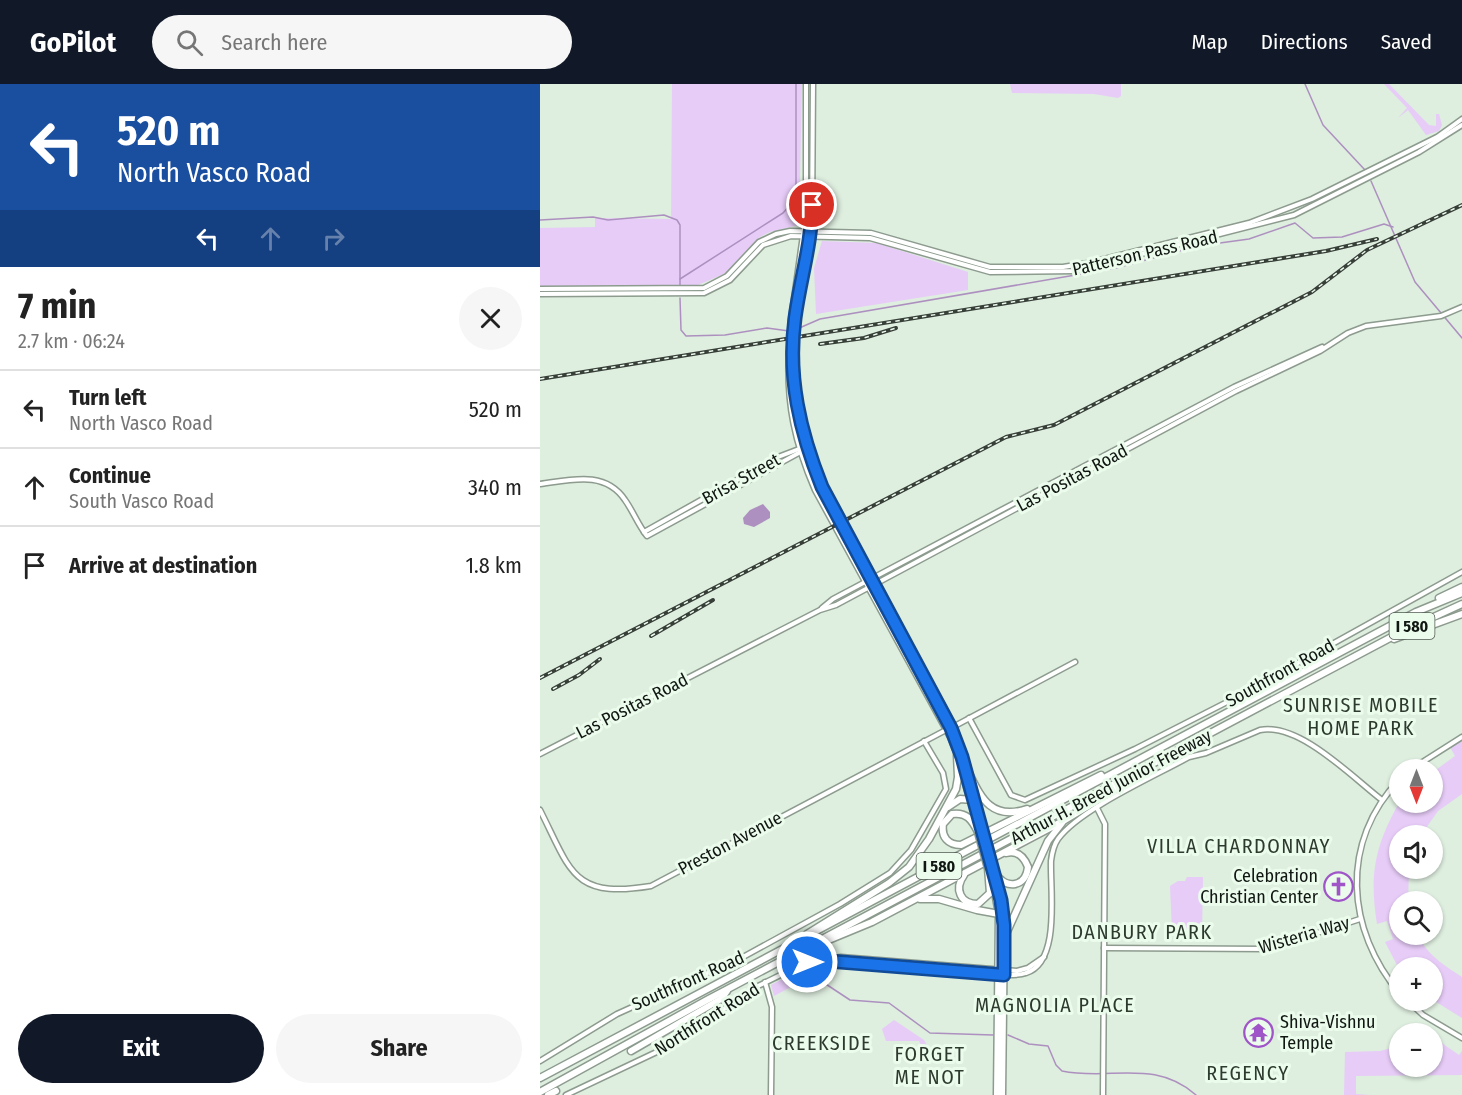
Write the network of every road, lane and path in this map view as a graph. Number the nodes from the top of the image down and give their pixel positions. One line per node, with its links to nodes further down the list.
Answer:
1 (806, 84): 7 (main road)
2 (813, 84): 8 (main road)
3 (1462, 119): 5 (main road, Patterson Pass Road)
4 (1462, 125): 5 (main road, Patterson Pass Road)
5 (1371, 173): 6 (main road, Patterson Pass Road)
6 (1363, 178): 8 (main road, Patterson Pass Road); 8 (main road, Patterson Pass Road)
7 (803, 234): 8 (main road, Patterson Pass Road); 9 (main road, Patterson Pass Road); 10 (main road, Patterson Pass Road); 12 (main road)
8 (810, 234): 12 (main road)
9 (540, 289)
10 (540, 294)
11 (1462, 307): 13 (main road, Las Positas Road)
12 (793, 320): 14 (main road, bridge)
13 (1323, 347): 19 (main road, Las Positas Road); 21 (main road, Las Positas Road)
14 (790, 352): 15 (main road); 16 (main road)
15 (798, 449): 16 (main road, Brisa Street); 17 (main road); 20 (main road, Brisa Street)
16 (807, 449): 17 (main road, Brisa Street); 23 (main road)
17 (800, 454): 20 (main road, Brisa Street); 24 (main road)
18 (540, 484): 20 (main road)
19 (979, 522): 21 (main road); 23 (main road, Las Positas Road)
20 (645, 534)
21 (967, 535): 23 (main road, Las Positas Road)
22 (1462, 572): 33 (main road, Southfront Road)
23 (873, 582): 24 (main road, Las Positas Road); 34 (main road)
24 (866, 586): 32 (main road); 41 (main road, Las Positas Road)
25 (1462, 587): 28 (highway)
26 (1462, 593): 28 (highway, Arthur H. Breed Junior Freeway / I 580)
27 (1462, 604): 30 (highway, Arthur H. Breed Junior Freeway / I 580)
28 (1416, 612): 45 (highway, Arthur H. Breed Junior Freeway / I 580)
29 (1462, 614): 30 (highway)
30 (1363, 652): 46 (highway, Arthur H. Breed Junior Freeway / I 580)
31 (1075, 662): 33 (main road)
32 (936, 712): 36 (main road); 37 (main road)
33 (969, 718): 35 (main road)
34 (948, 722): 35 (main road); 36 (main road)
35 (962, 722): 36 (main road)
36 (951, 728): 38 (main road)
37 (946, 730): 38 (main road); 40 (main road, Preston Avenue); 42 (main road)
38 (953, 734): 44 (main road)
39 (1462, 737): 43 (main road)
40 (924, 741): 52 (main road, Preston Avenue); 73 (main road, Southfront Road)
41 (540, 754)
42 (957, 755): 48 (main road); 53 (highway)
43 (1427, 759)
44 (963, 762): 48 (main road); 50 (highway)
45 (1119, 769): 50 (highway); 62 (highway, Arthur H. Breed Junior Freeway / I 580)
46 (1145, 770): 54 (highway); 63 (highway, Arthur H. Breed Junior Freeway / I 580)
47 (1389, 792): 49 (main road)
48 (971, 799): 53 (highway); 55 (highway)
49 (1382, 800): 51 (main road, Northfront Road); 61 (main road)
50 (1039, 805): 55 (highway)
51 (1097, 808): 65 (main road); 66 (main road, Northfront Road)
52 (540, 810)
53 (940, 819): 62 (highway)
54 (1065, 820): 56 (highway); 64 (highway)
55 (980, 831): 57 (highway, bridge)
56 (1000, 854): 57 (highway); 58 (highway)
57 (990, 867): 58 (highway); 60 (highway); 64 (highway)
58 (966, 872): 59 (highway)
59 (908, 903): 60 (highway); 63 (highway)
60 (999, 914): 66 (highway)
61 (1360, 919): 65 (main road, Wisteria Way); 68 (main road)
62 (802, 939): 74 (highway, Arthur H. Breed Junior Freeway / I 580)
63 (819, 942): 69 (highway, Arthur H. Breed Junior Freeway / I 580)
64 (1004, 947): 66 (highway)
65 (1104, 948): 82 (main road)
66 (1001, 972): 67 (main road, Northfront Road); 80 (highway); 81 (highway)
67 (765, 982): 78 (main road, Northfront Road); 79 (main road)
68 (1389, 982)
69 (729, 988): 72 (highway); 76 (highway, Arthur H. Breed Junior Freeway / I 580)
70 (1419, 1011): 71 (main road)
71 (1462, 1038)
72 (631, 1051)
73 (540, 1061)
74 (540, 1078)
75 (556, 1091): 77 (highway)
76 (540, 1092)
77 (548, 1095)
78 (566, 1095)
79 (771, 1095)
80 (997, 1095)
81 (1002, 1095)
82 (1103, 1095)

